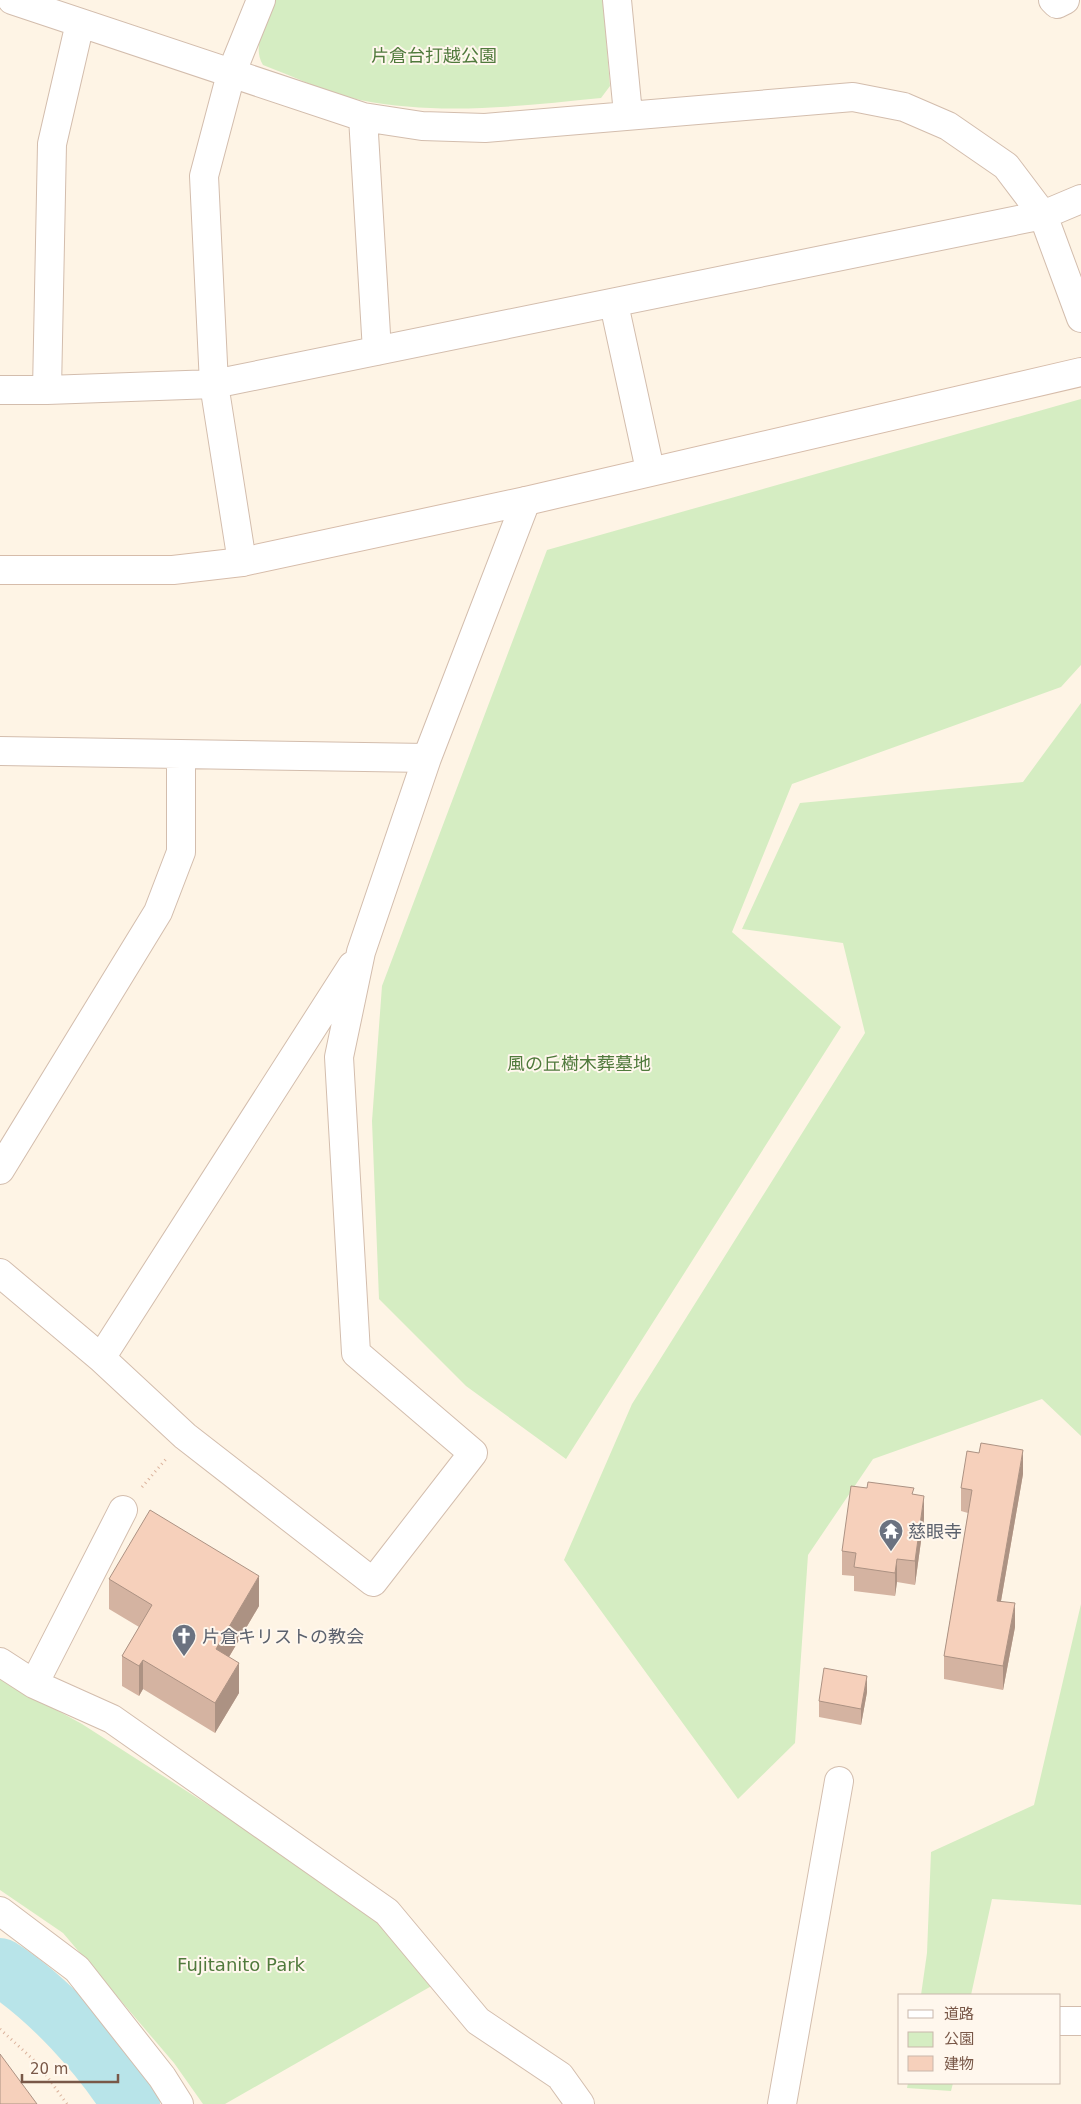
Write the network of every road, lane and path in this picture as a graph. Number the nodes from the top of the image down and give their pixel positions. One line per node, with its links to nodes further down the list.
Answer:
1 (12, 0): 6 (street)
2 (261, 0): 7 (street)
3 (618, 0): 8 (street)
4 (1053, 0): 5 (street)
5 (1065, 0)
6 (80, 23): 7 (street); 18 (street)
7 (231, 74): 9 (street); 16 (street)
8 (628, 114): 9 (street); 11 (street)
9 (363, 117): 14 (street)
10 (1081, 199): 11 (street)
11 (1043, 215): 12 (street); 13 (street)
12 (614, 304): 14 (street); 19 (street)
13 (1081, 318)
14 (377, 351): 16 (street)
15 (1081, 372): 19 (street)
16 (214, 384): 18 (street); 21 (street)
17 (0, 390): 18 (street)
18 (47, 390)
19 (650, 470): 20 (street)
20 (526, 501): 21 (street); 25 (street)
21 (242, 562): 22 (street)
22 (0, 570)
23 (0, 751): 24 (street)
24 (181, 755): 25 (street); 27 (street)
25 (427, 758): 26 (street)
26 (361, 952): 29 (street); 30 (street)
27 (0, 1170)
28 (0, 1273): 29 (street)
29 (101, 1358): 30 (street)
30 (185, 1436): 31 (path)
31 (122, 1510): 33 (street)
32 (0, 1662): 33 (street)
33 (34, 1684): 41 (street)
34 (839, 1781): 42 (street)
35 (0, 1910): 40 (street)
36 (1061, 2021): 37 (street)
37 (1081, 2021)
38 (0, 2028): 39 (path)
39 (67, 2104)
40 (179, 2104)
41 (580, 2104)
42 (782, 2104)

